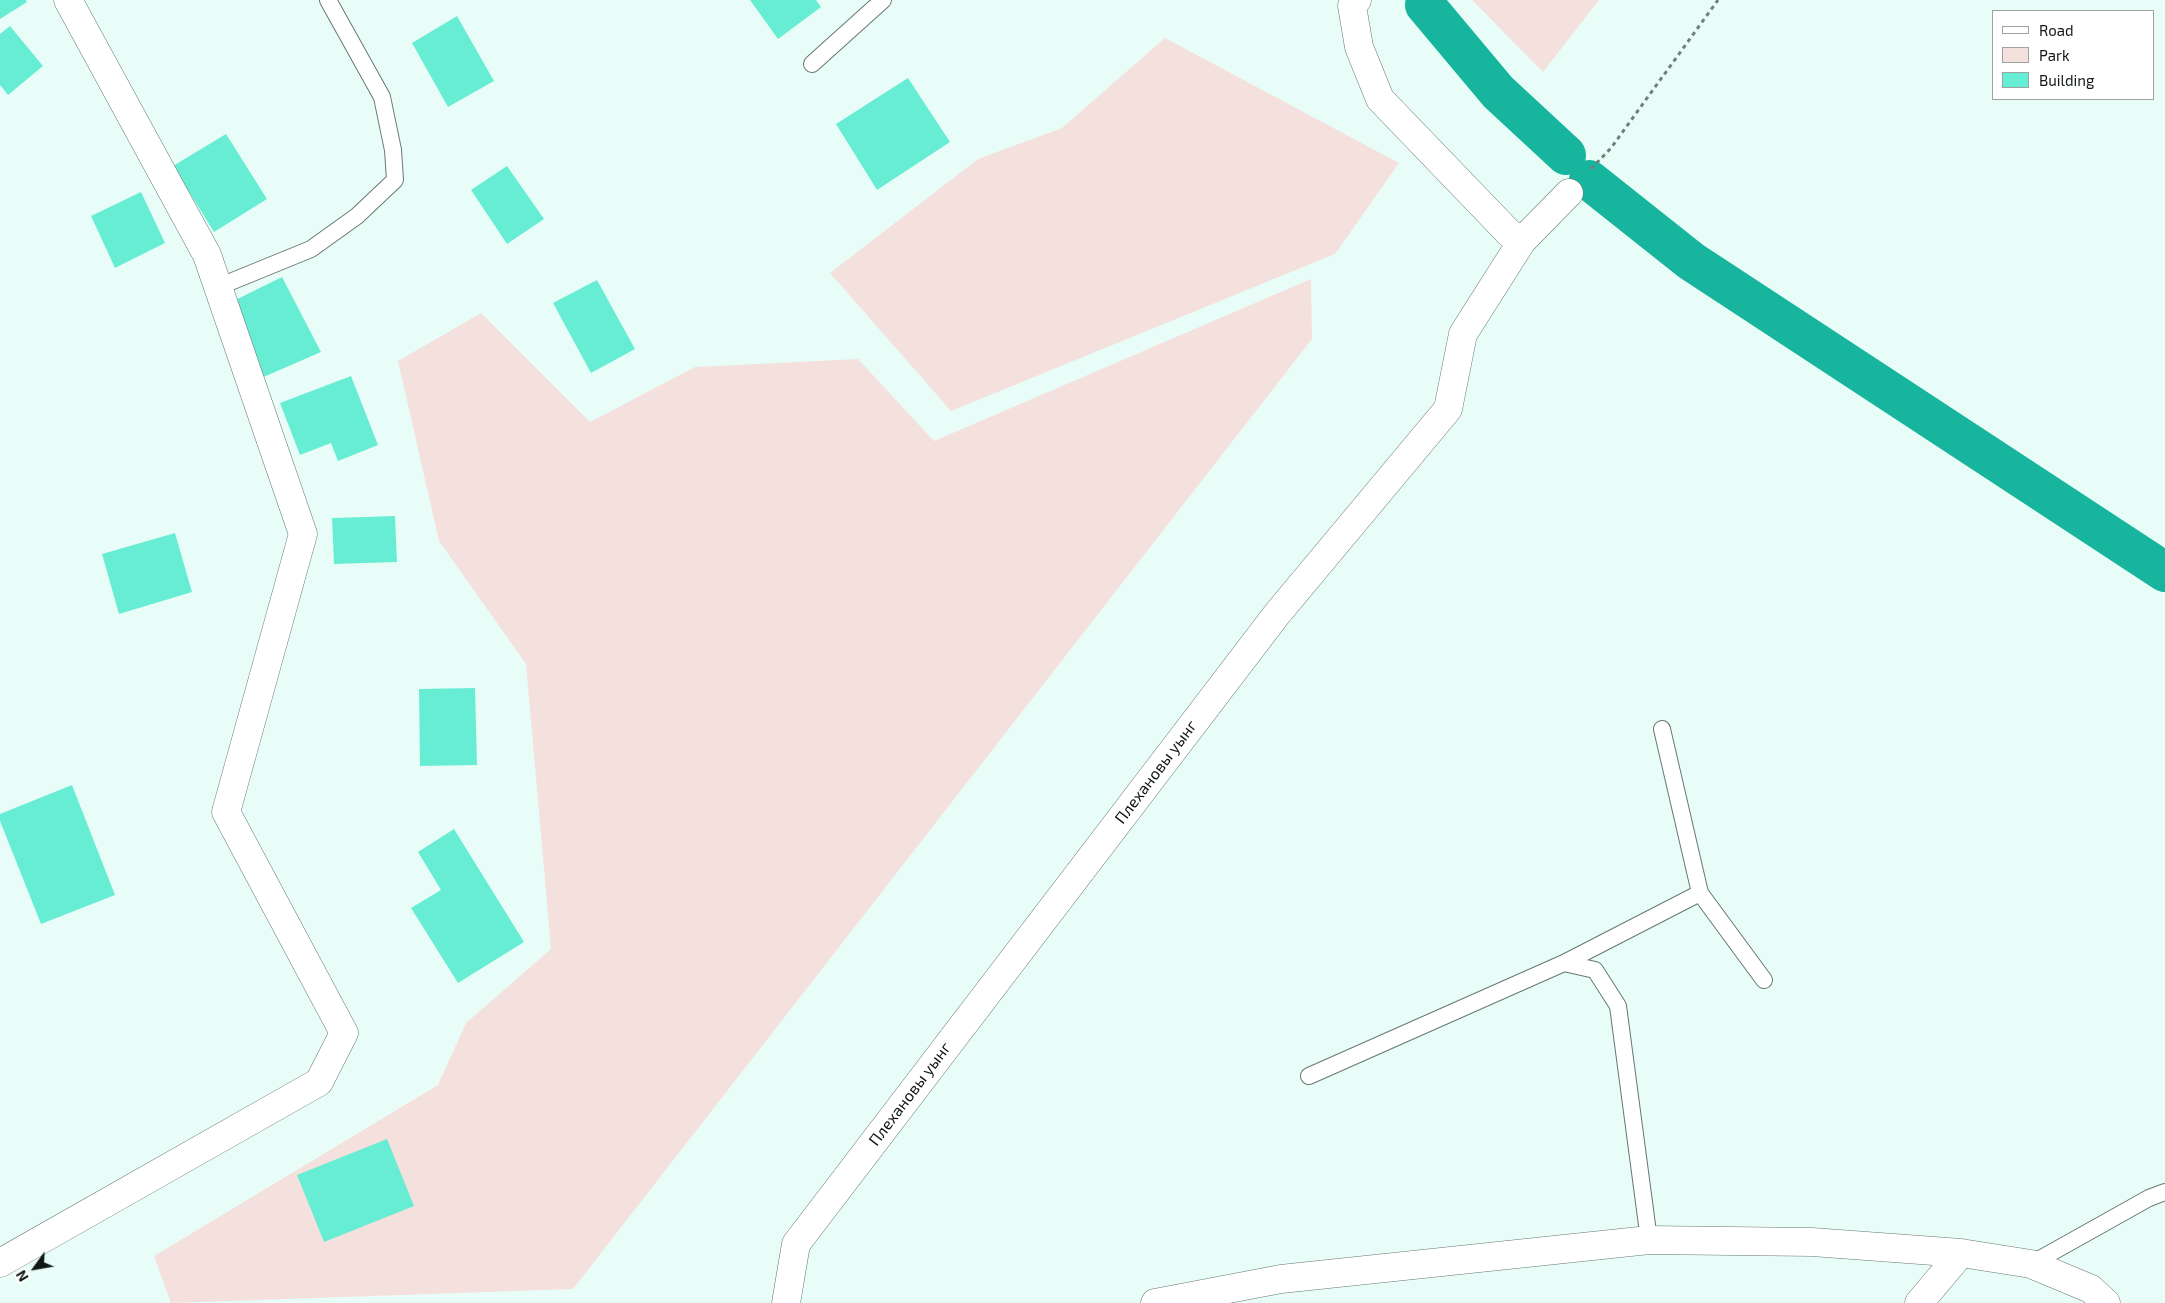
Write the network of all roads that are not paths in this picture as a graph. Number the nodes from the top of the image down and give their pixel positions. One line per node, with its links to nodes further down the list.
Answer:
1 (68, 0): 8 (street)
2 (328, 0): 8 (lane)
3 (883, 0): 5 (lane)
4 (1357, 0): 7 (street)
5 (812, 64)
6 (1569, 193): 7 (street, Плехановы уынг)
7 (1522, 241): 19 (street, Плехановы уынг)
8 (218, 287): 17 (street)
9 (1662, 729): 10 (lane)
10 (1700, 893): 11 (lane); 12 (lane)
11 (1564, 963): 13 (lane); 15 (lane)
12 (1764, 980)
13 (1309, 1076)
14 (2165, 1192): 18 (lane)
15 (1649, 1240): 16 (street); 20 (street)
16 (1961, 1253): 18 (street); 21 (street)
17 (0, 1263)
18 (2031, 1264): 22 (street)
19 (786, 1303)
20 (1155, 1303)
21 (1919, 1303)
22 (2106, 1303)

